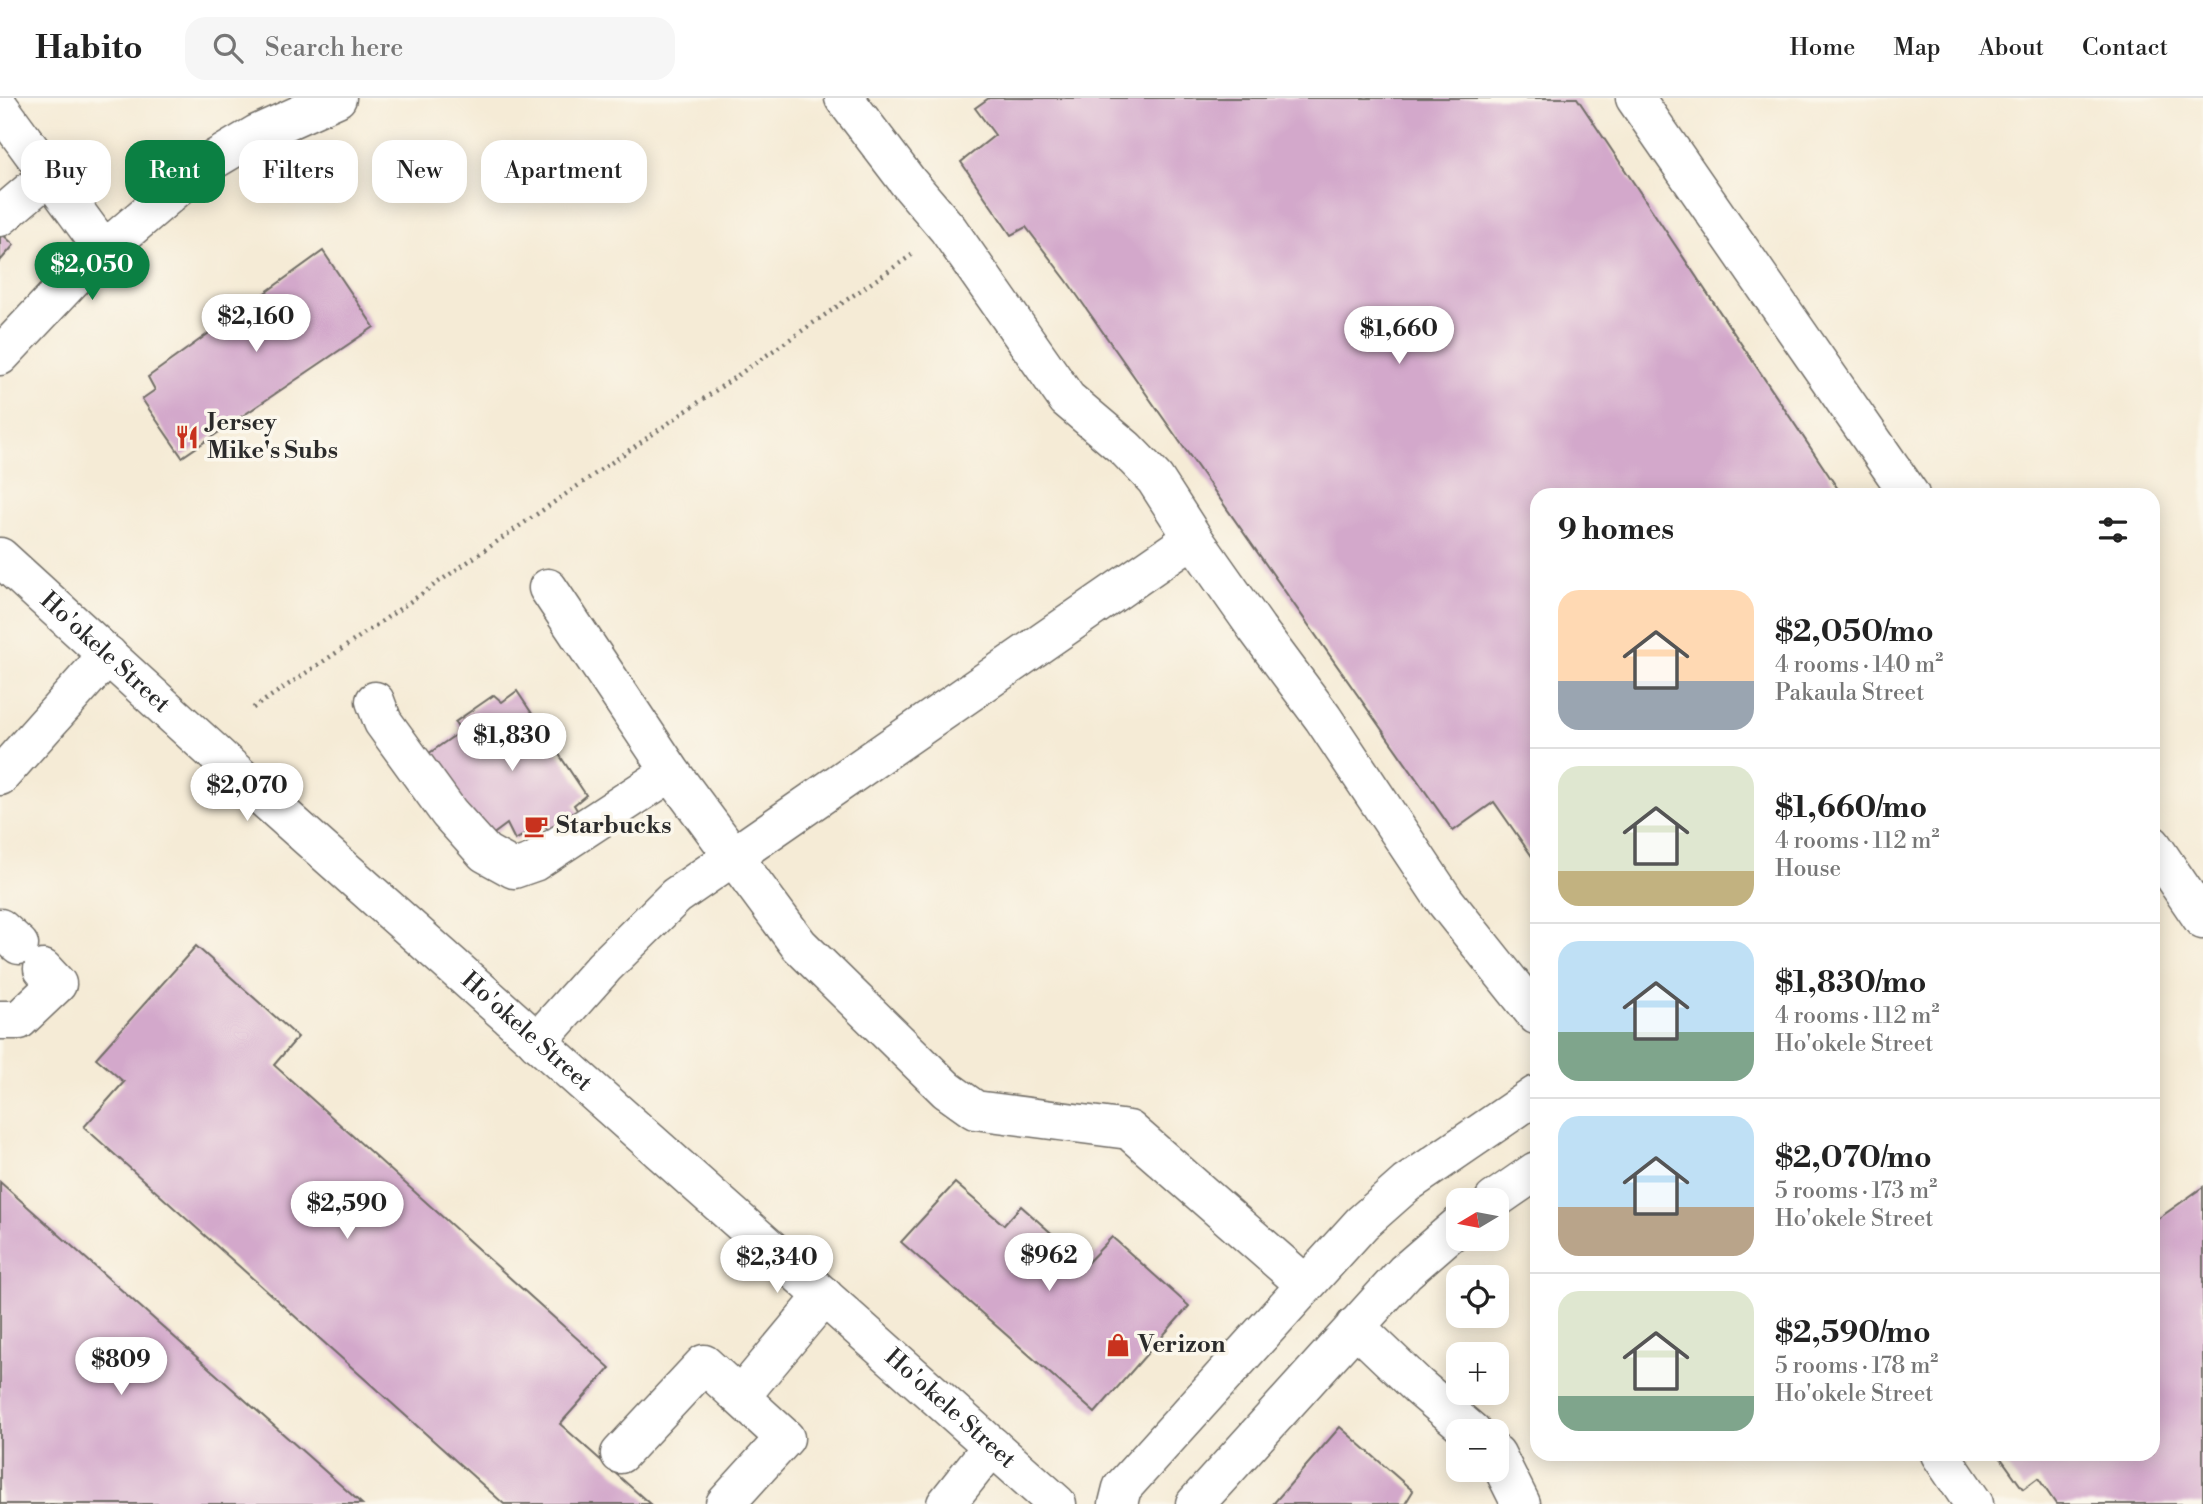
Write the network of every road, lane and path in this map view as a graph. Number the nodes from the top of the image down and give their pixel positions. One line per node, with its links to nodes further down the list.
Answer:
1 (337, 98): 10 (main road)
2 (844, 98): 9 (main road)
3 (1635, 98): 12 (main road)
4 (0, 108): 5 (main road)
5 (23, 140)
6 (21, 199): 8 (main road)
7 (70, 203): 10 (main road)
8 (0, 217)
9 (948, 229): 13 (main road); 18 (path)
10 (104, 250): 11 (main road)
11 (0, 356)
12 (1905, 488)
13 (1193, 538): 21 (main road); 25 (main road)
14 (0, 557): 16 (main road, Ho'okele Street)
15 (548, 588): 20 (main road)
16 (107, 655): 19 (main road); 27 (main road, Ho'okele Street)
17 (375, 701): 20 (main road)
18 (253, 708)
19 (2, 770)
20 (671, 772): 21 (main road)
21 (733, 856): 27 (main road); 32 (main road)
22 (2160, 857): 23 (main road)
23 (2203, 920)
24 (21, 947): 26 (main road)
25 (1530, 1007)
26 (0, 1020)
27 (537, 1042): 33 (main road, Ho'okele Street)
28 (1530, 1099): 32 (main road)
29 (1530, 1175): 30 (main road)
30 (1509, 1190)
31 (1446, 1236): 34 (main road)
32 (1306, 1285): 44 (main road)
33 (824, 1296): 35 (main road); 37 (main road, Ho'okele Street)
34 (1355, 1326): 36 (main road); 45 (main road)
35 (740, 1397): 38 (main road); 41 (main road)
36 (1457, 1419)
37 (992, 1446): 42 (main road); 43 (main road, Ho'okele Street)
38 (620, 1454)
39 (1945, 1461): 47 (main road)
40 (1509, 1480): 46 (main road)
41 (725, 1504)
42 (946, 1504)
43 (1057, 1504)
44 (1118, 1504)
45 (1195, 1504)
46 (1521, 1504)
47 (1974, 1504)

